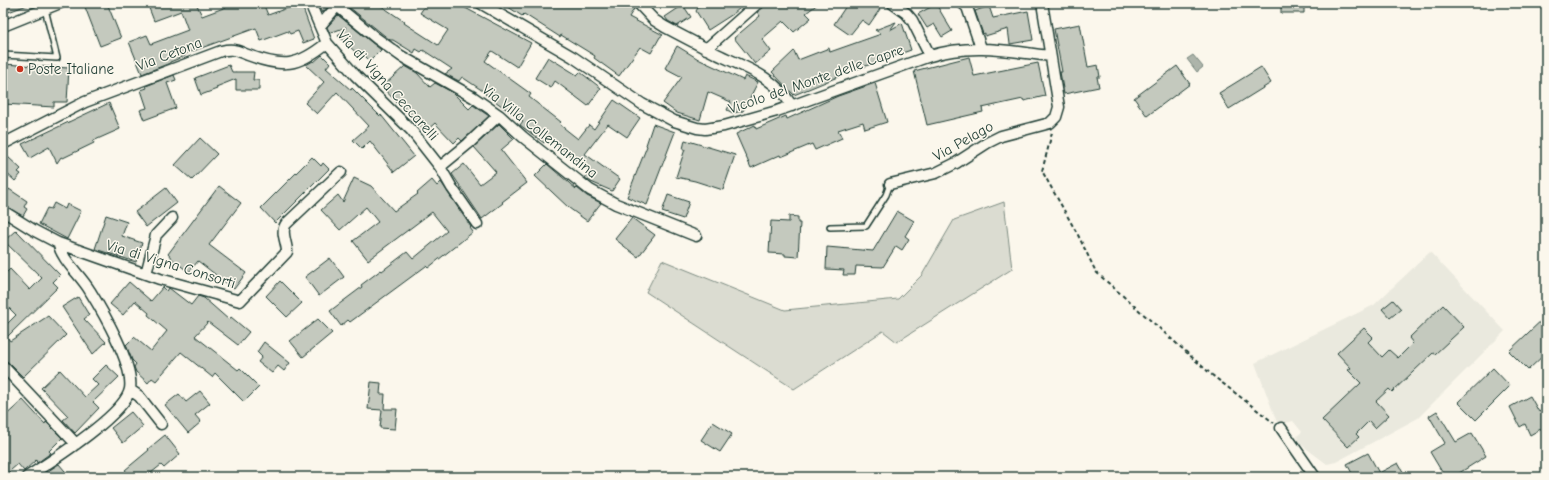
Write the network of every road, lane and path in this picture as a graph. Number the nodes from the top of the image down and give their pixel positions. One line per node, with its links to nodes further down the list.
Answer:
1 (310, 3): 10 (street, Via di Vigna Ceccarelli)
2 (480, 3): 17 (street, Vicolo del Monte delle Capre)
3 (638, 3): 13 (street)
4 (758, 3): 13 (street)
5 (892, 3): 15 (street)
6 (962, 3): 12 (street)
7 (1042, 3): 16 (street)
8 (53, 5): 9 (street); 14 (lane)
9 (3, 26)
10 (320, 26): 11 (street, Via di Vigna Ceccarelli); 18 (street, Via Villa Collemandina)
11 (327, 43): 20 (street, Via Cetona); 21 (street, Via di Vigna Ceccarelli)
12 (981, 48): 15 (street, Vicolo del Monte delle Capre); 16 (street, Vicolo del Monte delle Capre)
13 (706, 49): 17 (street)
14 (3, 55)
15 (930, 56): 17 (street, Vicolo del Monte delle Capre)
16 (1050, 56): 19 (street)
17 (792, 106)
18 (499, 115): 21 (street); 28 (street, Via Villa Collemandina)
19 (1056, 118): 23 (street, Via Pelago); 34 (path)
20 (3, 144)
21 (440, 167): 26 (street, Via di Vigna Ceccarelli)
22 (341, 172): 30 (street, Via di Vigna Consorti)
23 (890, 184): 27 (lane)
24 (3, 211): 29 (street, Via di Vigna Consorti)
25 (172, 218): 30 (street)
26 (477, 224)
27 (830, 227)
28 (696, 236)
29 (58, 243): 30 (street, Via di Vigna Consorti); 32 (street)
30 (146, 274)
31 (3, 366): 35 (street)
32 (130, 390): 33 (street); 35 (street)
33 (162, 424)
34 (1281, 428): 37 (street)
35 (76, 444): 36 (street)
36 (27, 477)
37 (1315, 477)

